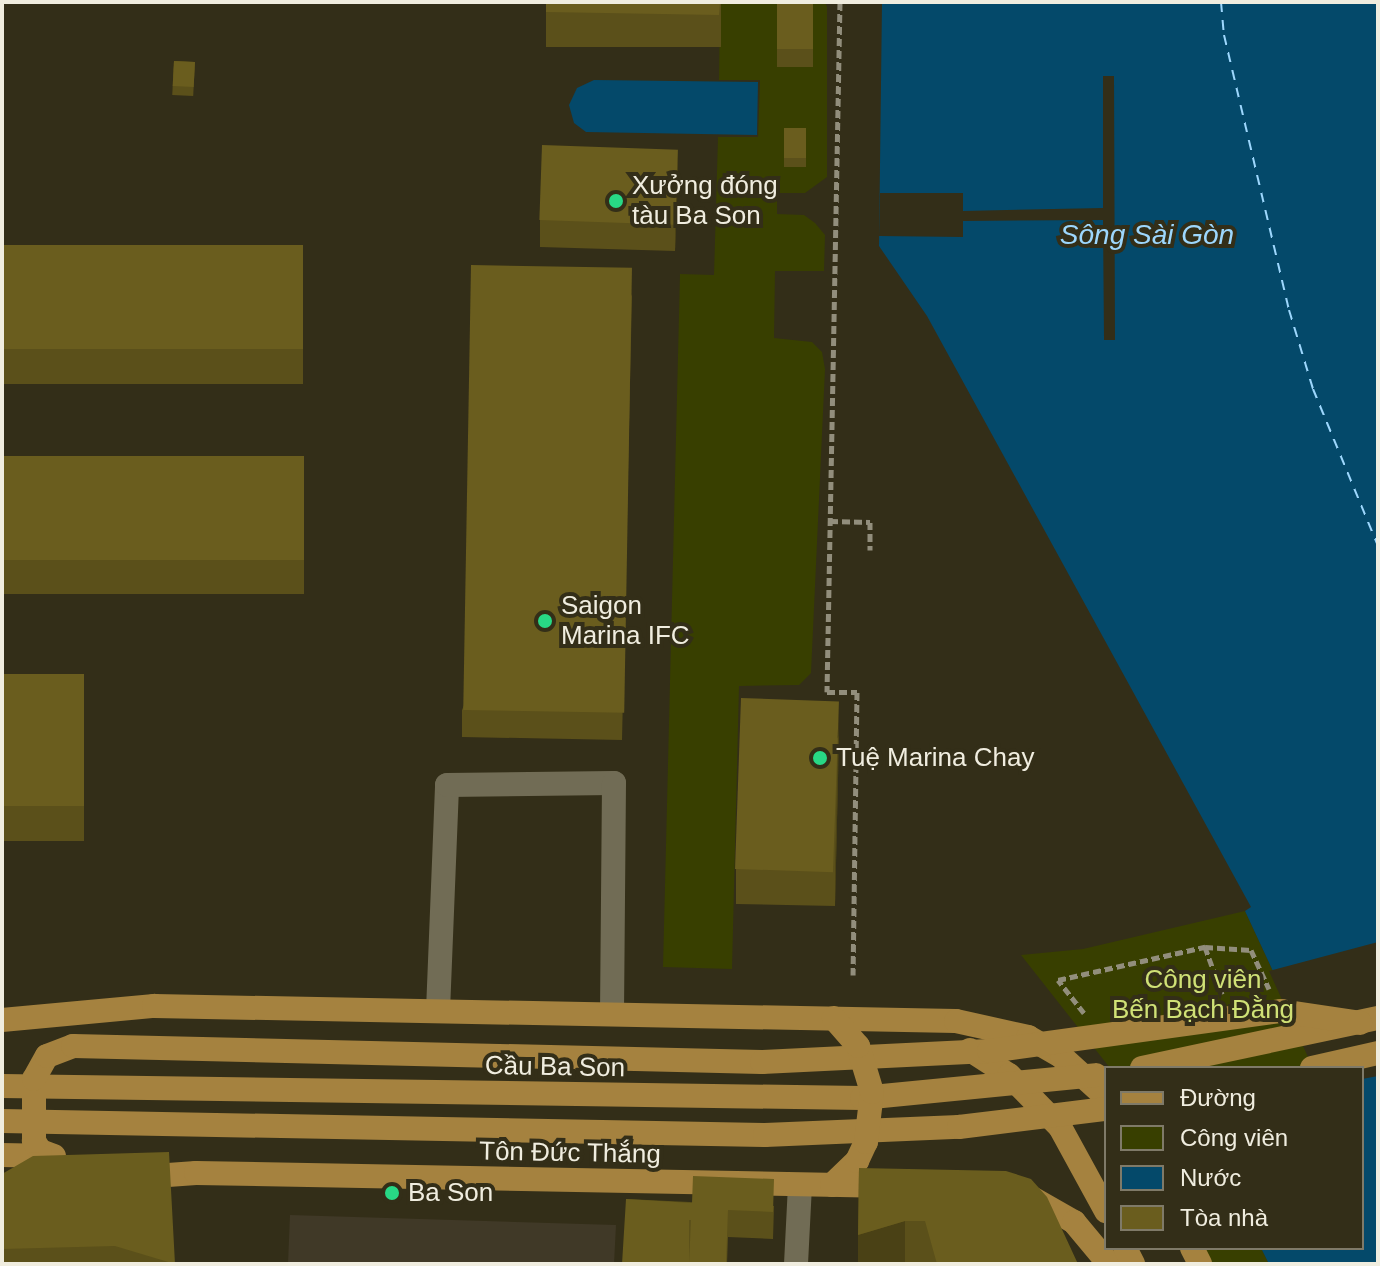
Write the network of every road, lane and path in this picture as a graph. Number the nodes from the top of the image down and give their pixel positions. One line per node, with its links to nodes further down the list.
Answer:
1 (840, 2): 2 (path)
2 (830, 521): 3 (path); 5 (path)
3 (870, 550)
4 (1205, 947): 6 (path); 7 (path); 10 (path)
5 (853, 975)
6 (1058, 980)
7 (1275, 1003)
8 (438, 1011): 9 (main road); 9 (street); 13 (main road)
9 (612, 1014): 11 (main road)
10 (1224, 1015): 14 (main road); 24 (main road)
11 (834, 1018): 12 (main road); 28 (main road)
12 (894, 1019): 20 (main road); 31 (main road)
13 (2, 1020)
14 (1369, 1020): 16 (main road)
15 (1366, 1059): 17 (main road)
16 (1151, 1066)
17 (1324, 1066)
18 (1104, 1074): 19 (main road, Cầu Ba Son)
19 (2, 1086)
20 (1104, 1095)
21 (1104, 1109): 22 (main road)
22 (2, 1121)
23 (2, 1155): 24 (main road)
24 (54, 1156): 26 (main road)
25 (118, 1168): 27 (main road, Tôn Đức Thắng)
26 (2, 1174)
27 (800, 1185): 28 (main road, Tôn Đức Thắng); 32 (street)
28 (832, 1185): 29 (main road, Tôn Đức Thắng)
29 (919, 1186)
30 (992, 1187): 33 (main road)
31 (1104, 1207)
32 (796, 1264)
33 (1109, 1264)

